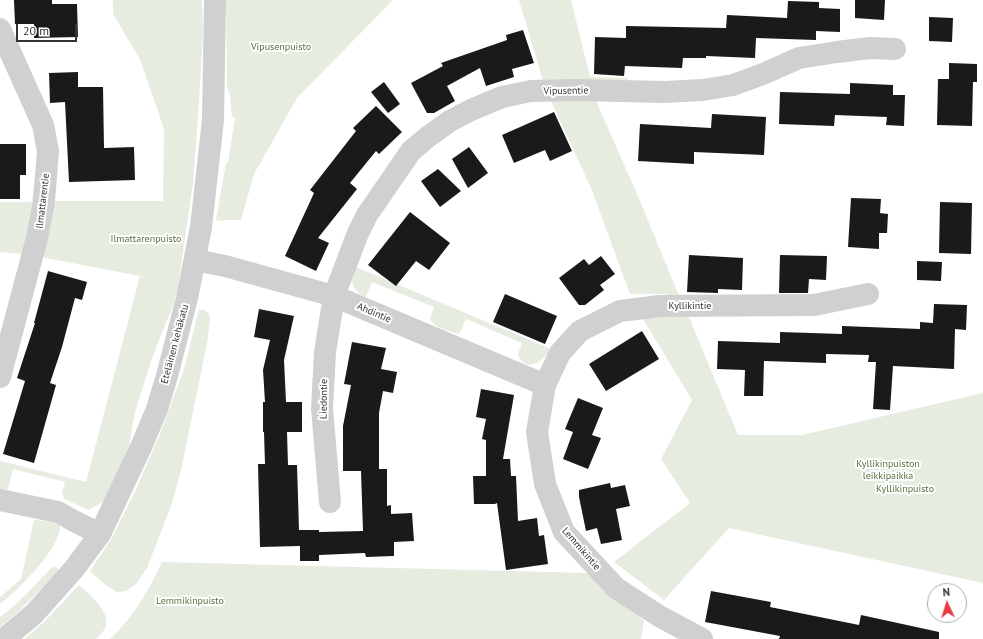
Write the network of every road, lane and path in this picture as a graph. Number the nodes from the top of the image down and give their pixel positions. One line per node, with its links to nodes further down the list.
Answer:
1 (215, 0): 4 (street, Eteläinen kehäkatu)
2 (0, 29): 7 (street, Ilmattarentie)
3 (895, 49): 6 (street, Vipusentie)
4 (195, 260): 6 (street, Ahdintie); 11 (street, Eteläinen kehäkatu)
5 (868, 294): 8 (street, Kyllikintie)
6 (334, 296): 8 (street, Ahdintie); 10 (street, Liedontie)
7 (0, 377)
8 (545, 385): 13 (street, Lemmikintie)
9 (0, 500): 11 (street)
10 (330, 502)
11 (100, 534): 12 (street, Eteläinen kehäkatu)
12 (4, 639)
13 (702, 639)

